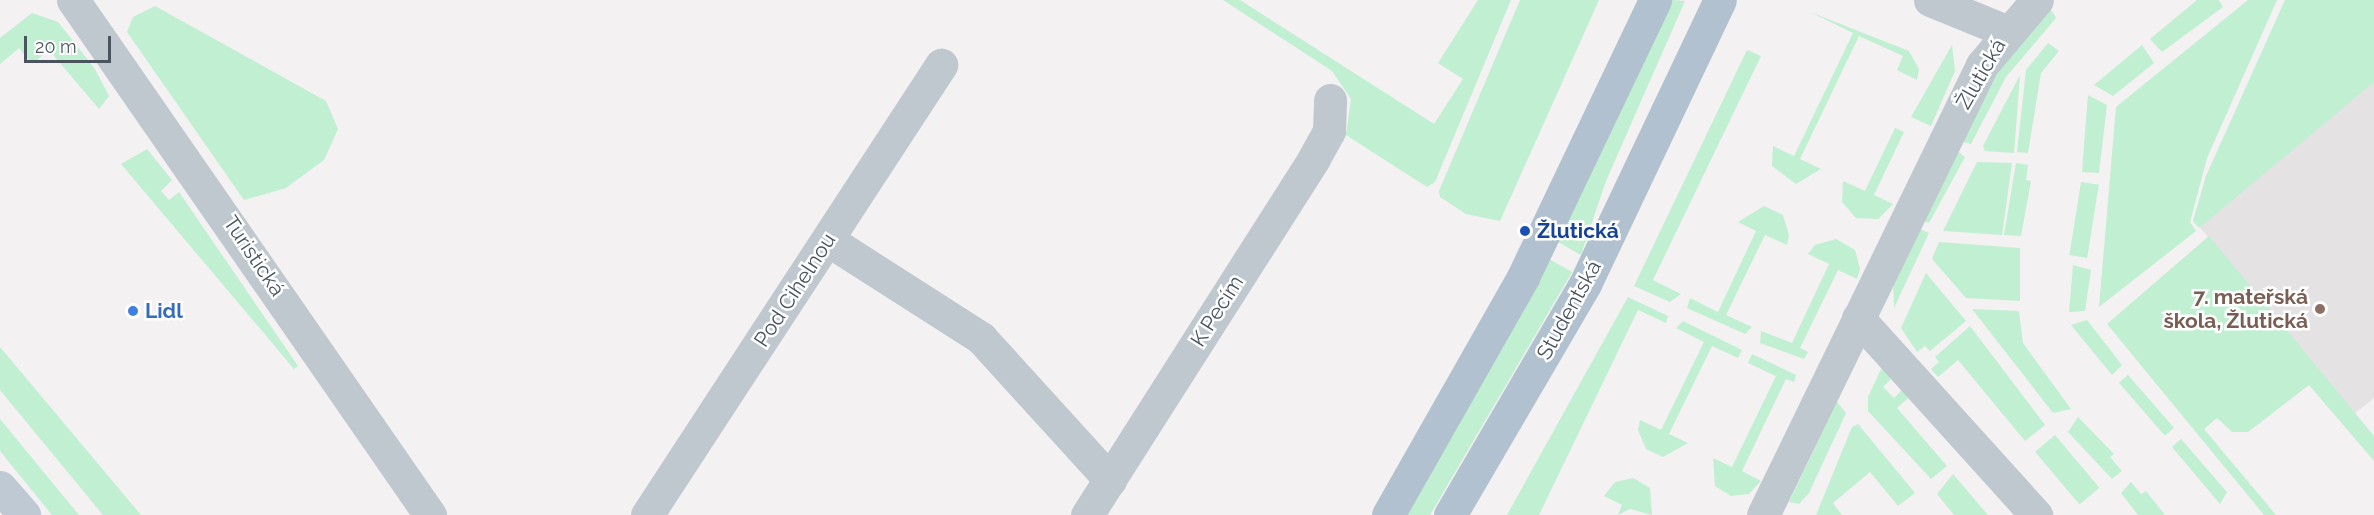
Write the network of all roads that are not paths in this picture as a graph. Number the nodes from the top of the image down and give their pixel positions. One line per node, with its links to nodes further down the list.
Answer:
1 (74, 0): 14 (street, Turistická)
2 (1655, 0): 17 (main road)
3 (1720, 0): 18 (main road, Studentská)
4 (1930, 0): 6 (street)
5 (2037, 0): 6 (street, Žlutická)
6 (2006, 31): 10 (street, Žlutická)
7 (941, 64): 9 (street, Pod Cihelnou)
8 (1330, 100): 11 (street, K Pecím)
9 (828, 240): 11 (street); 15 (street, Pod Cihelnou)
10 (1858, 318): 19 (street, Žlutická); 20 (street)
11 (1110, 480): 16 (street, K Pecím)
12 (0, 487): 13 (main road)
13 (24, 515)
14 (430, 515)
15 (647, 515)
16 (1087, 515)
17 (1388, 515)
18 (1450, 515)
19 (1763, 515)
20 (2036, 515)

